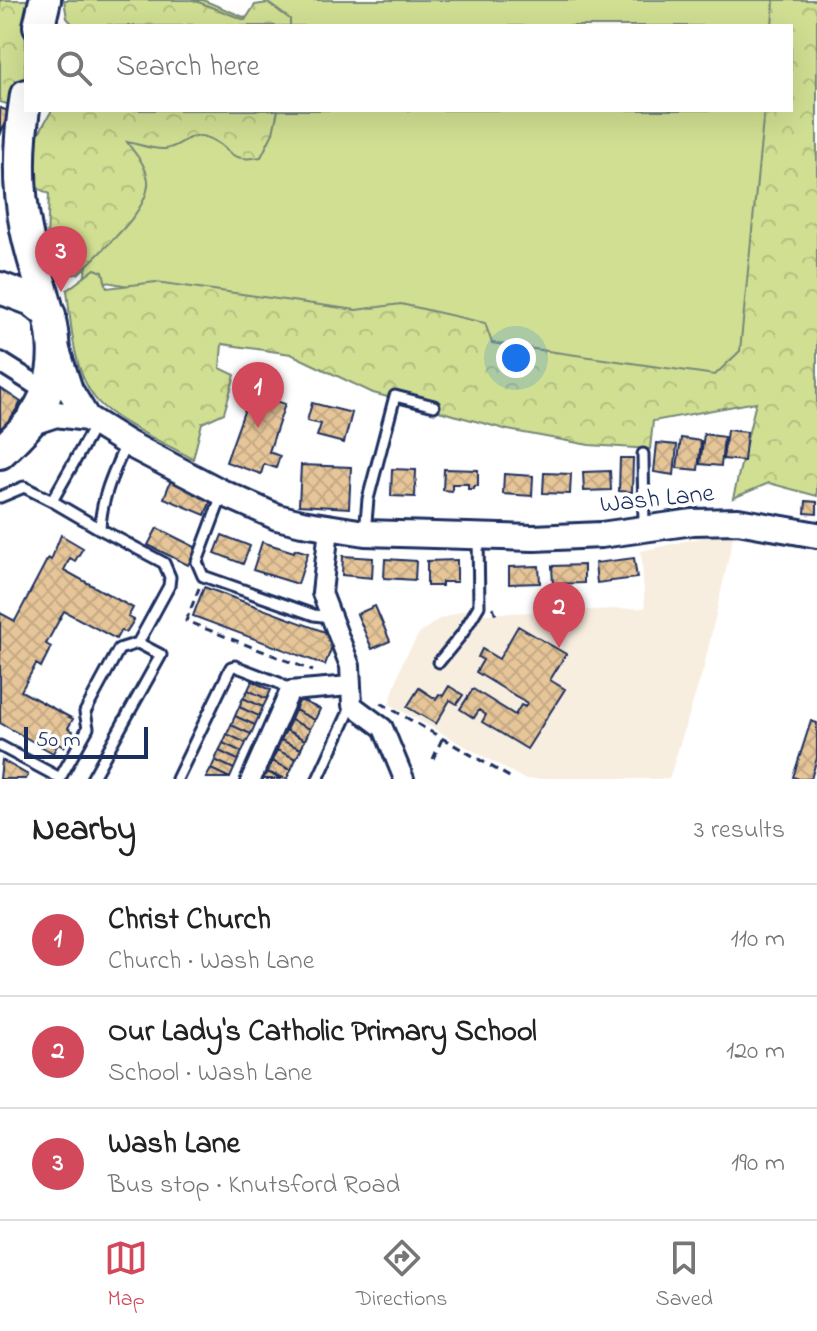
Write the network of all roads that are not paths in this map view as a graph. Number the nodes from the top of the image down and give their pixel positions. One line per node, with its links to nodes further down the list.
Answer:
1 (45, 0): 2 (highway)
2 (39, 24)
3 (24, 112): 5 (highway)
4 (0, 288): 5 (highway)
5 (52, 327): 7 (highway); 9 (street)
6 (0, 362): 7 (street)
7 (46, 391): 10 (highway)
8 (434, 406): 20 (lane)
9 (91, 421): 10 (street); 11 (street, Wash Lane); 16 (lane)
10 (29, 423): 12 (highway)
11 (127, 443): 14 (street, Wash Lane); 18 (lane)
12 (0, 453)
13 (643, 454): 19 (lane)
14 (223, 493): 17 (street, Wash Lane); 23 (lane)
15 (0, 497): 16 (lane)
16 (52, 501): 18 (lane)
17 (329, 528): 20 (street, Wash Lane); 23 (street)
18 (100, 529): 24 (lane)
19 (644, 529): 21 (street, Wash Lane); 22 (street, Wash Lane)
20 (365, 533): 22 (street, Wash Lane)
21 (817, 535)
22 (478, 537): 25 (lane)
23 (330, 617): 26 (street)
24 (138, 643): 29 (lane); 30 (lane)
25 (439, 662)
26 (350, 686): 27 (street); 28 (street)
27 (290, 691): 31 (lane); 32 (street)
28 (352, 705): 33 (lane); 34 (street)
29 (0, 746)
30 (92, 779)
31 (177, 779)
32 (251, 779)
33 (318, 779)
34 (404, 779)

